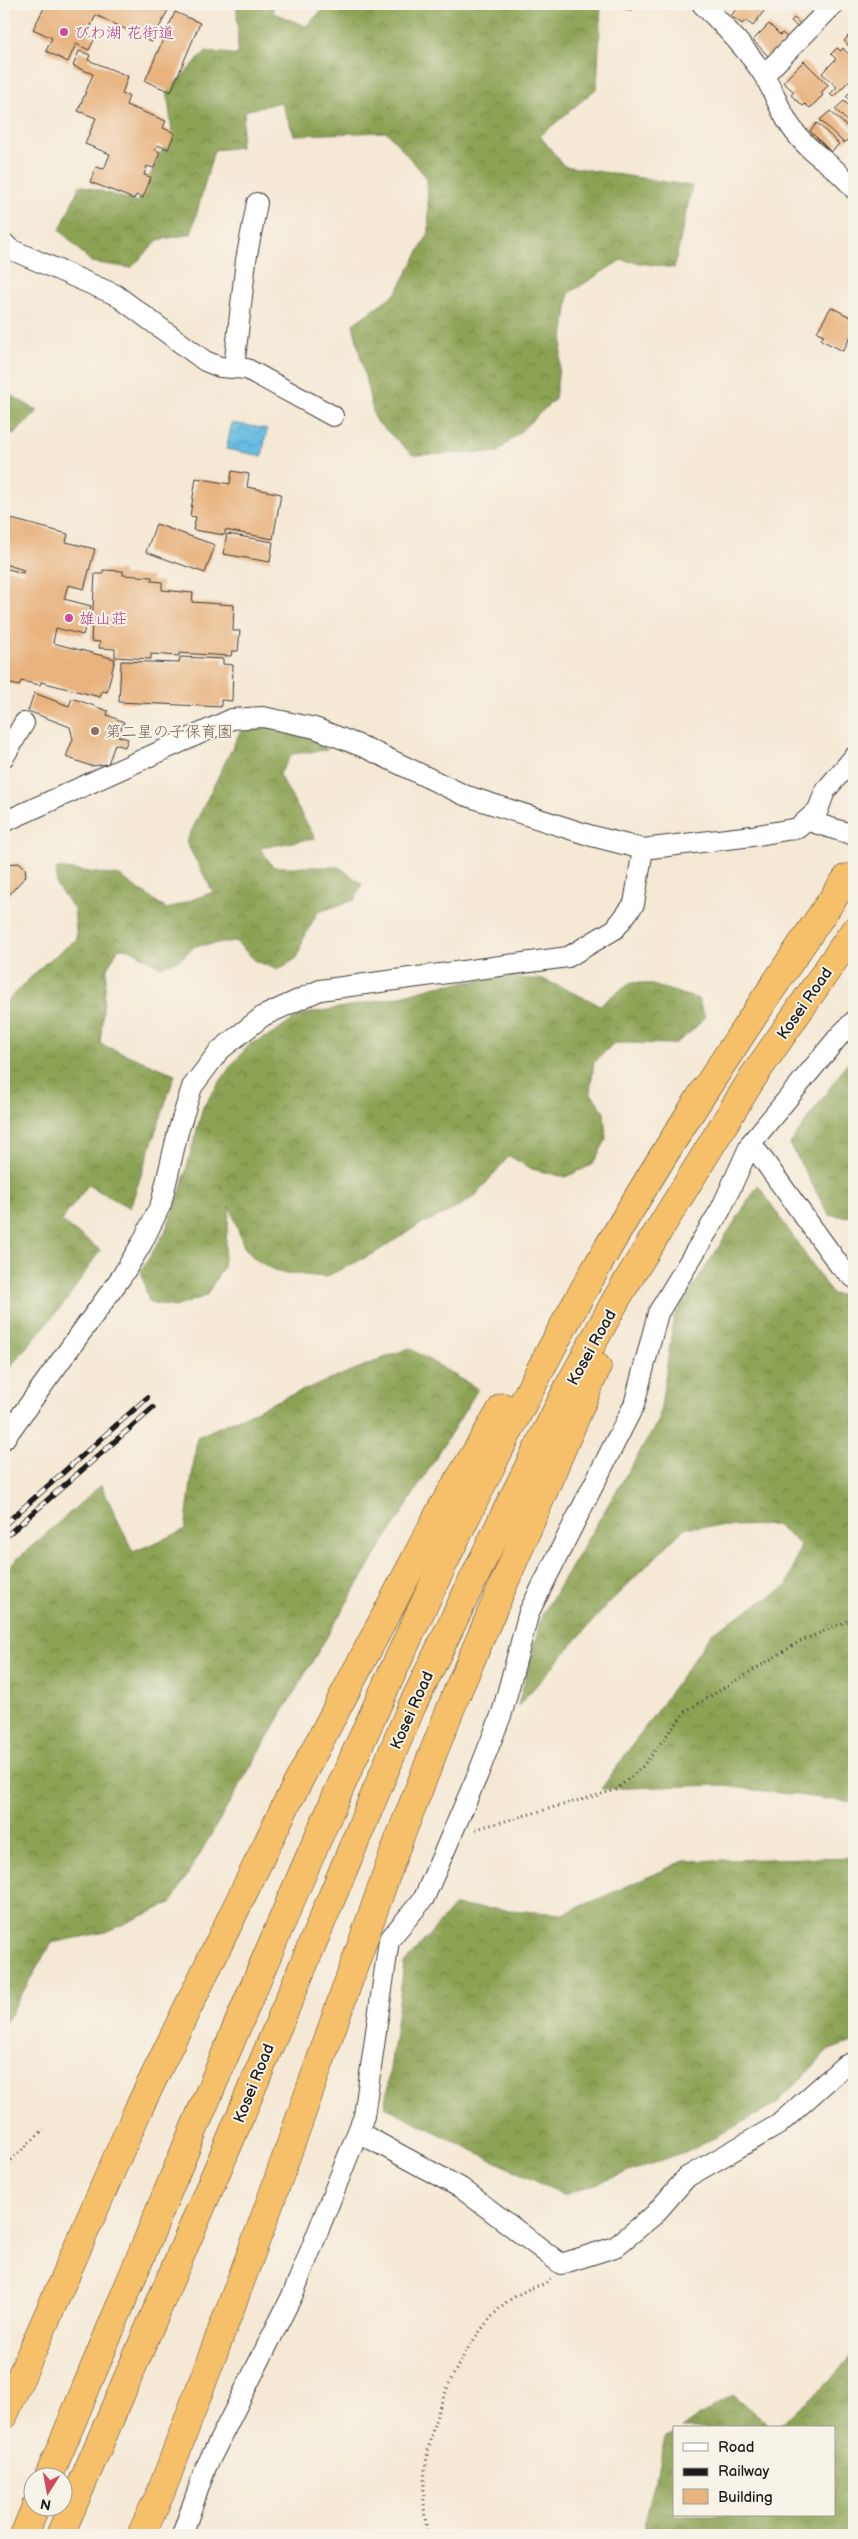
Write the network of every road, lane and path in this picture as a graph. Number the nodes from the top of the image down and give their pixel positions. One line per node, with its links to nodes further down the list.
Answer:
1 (702, 4): 3 (street)
2 (834, 4): 3 (street)
3 (764, 76): 4 (street)
4 (848, 167): 5 (street)
5 (854, 189)
6 (257, 203): 8 (street)
7 (4, 243): 8 (street)
8 (234, 368): 9 (street)
9 (333, 416)
10 (24, 723): 11 (street)
11 (4, 757)
12 (854, 757): 13 (street)
13 (808, 821): 15 (street); 16 (street)
14 (4, 822): 16 (street)
15 (854, 835)
16 (643, 849): 24 (street)
17 (847, 878): 22 (highway, Kosei Road)
18 (854, 931): 21 (highway, Kosei Road)
19 (854, 1021): 20 (street)
20 (751, 1143): 23 (street); 26 (street)
21 (673, 1205): 36 (highway, Kosei Road); 37 (highway)
22 (608, 1248): 32 (highway); 33 (highway, Kosei Road)
23 (854, 1278)
24 (4, 1439)
25 (854, 1618): 26 (path)
26 (449, 1836): 29 (street)
27 (854, 2062): 31 (street)
28 (44, 2129): 30 (path)
29 (358, 2132): 31 (street); 38 (street)
30 (4, 2167)
31 (561, 2264): 39 (path)
32 (4, 2415)
33 (53, 2466)
34 (32, 2516): 35 (highway)
35 (24, 2535)
36 (60, 2535)
37 (141, 2535)
38 (182, 2535)
39 (428, 2535)

